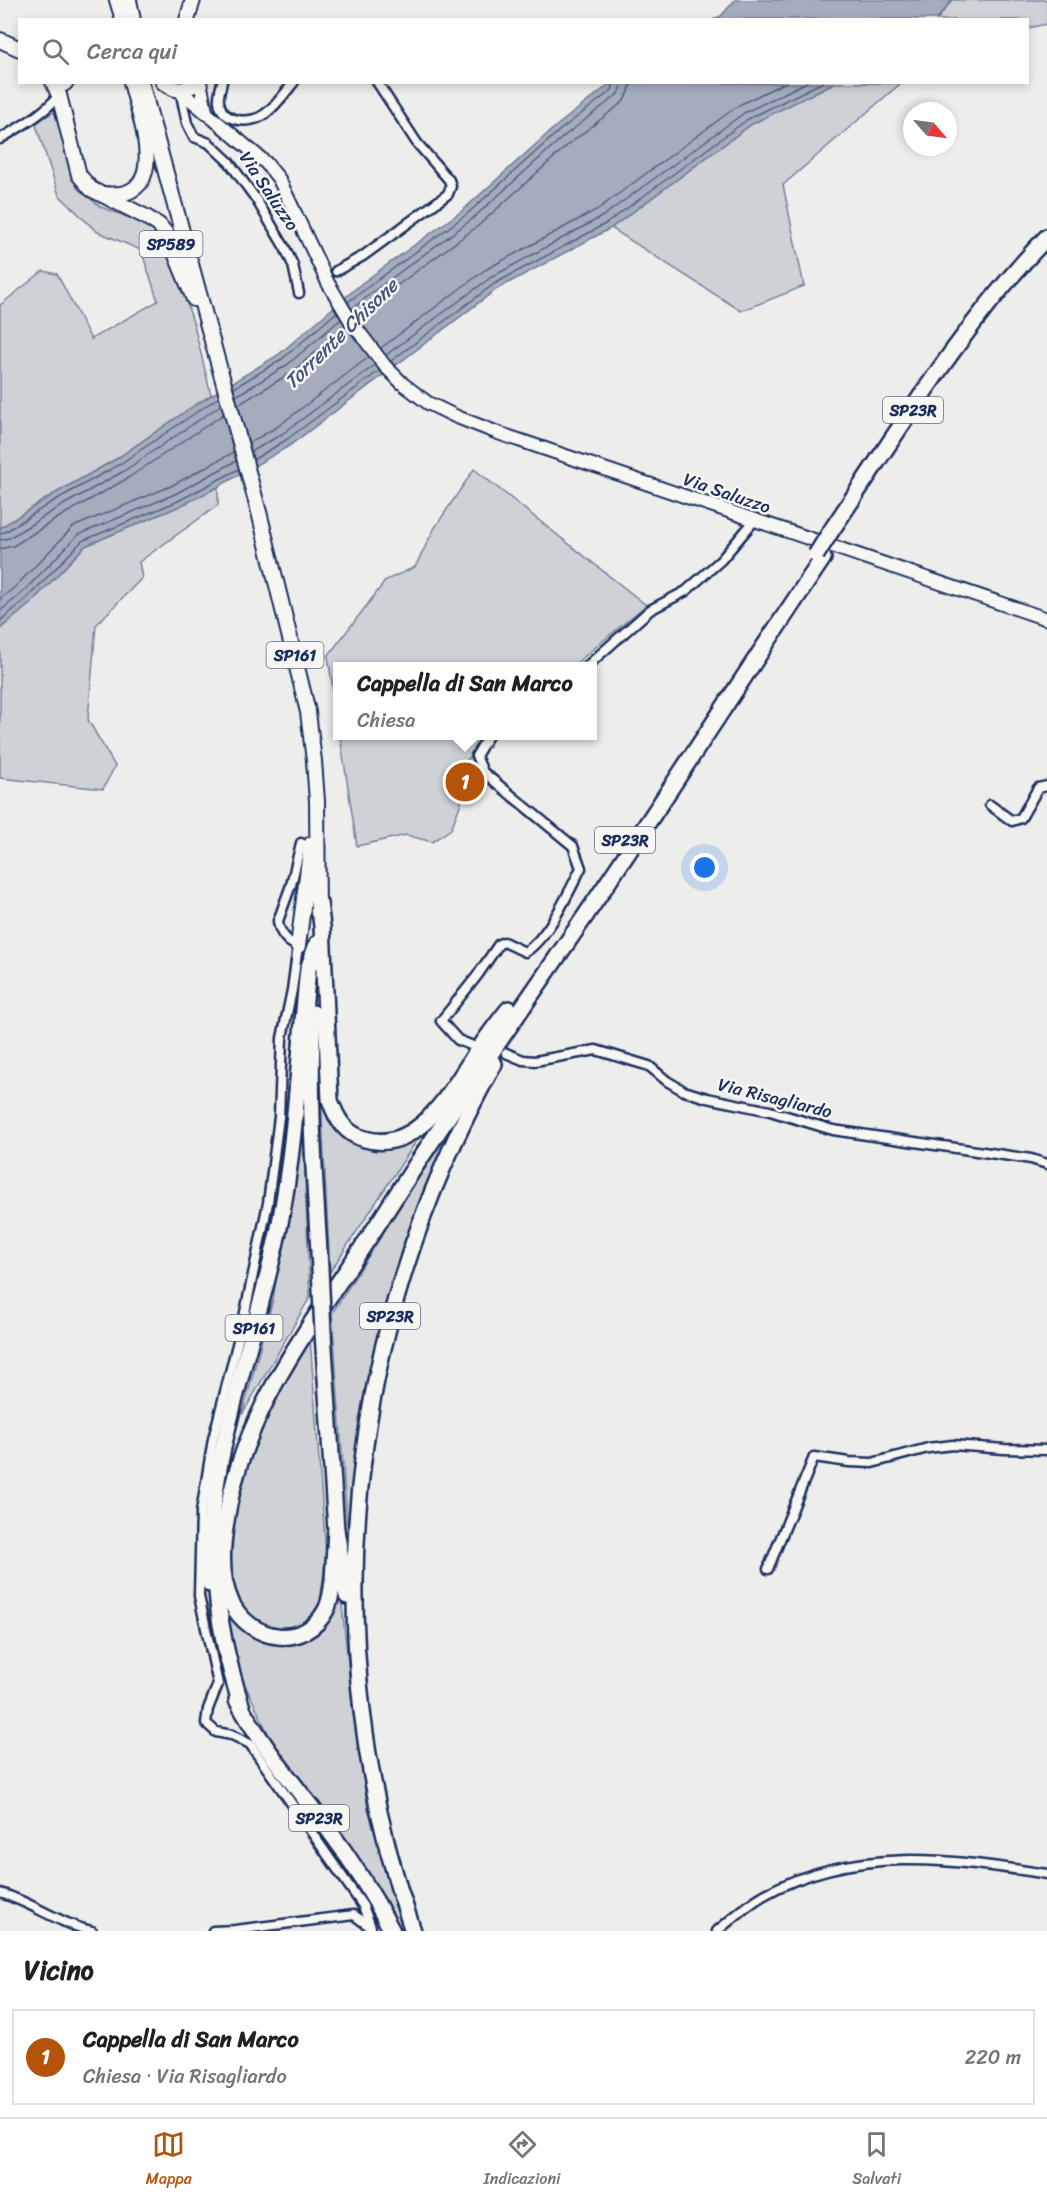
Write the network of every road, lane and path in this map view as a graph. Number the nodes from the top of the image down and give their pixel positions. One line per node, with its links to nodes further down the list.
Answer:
1 (111, 0): 5 (main road)
2 (117, 0): 6 (main road)
3 (129, 0): 7 (main road)
4 (193, 0): 8 (main road)
5 (115, 18)
6 (122, 18)
7 (133, 18)
8 (189, 18)
9 (0, 38): 10 (main road); 11 (main road)
10 (18, 40)
11 (18, 49)
12 (131, 84): 26 (main road)
13 (142, 84): 24 (main road, SP161)
14 (146, 84): 24 (main road)
15 (166, 84): 22 (main road)
16 (195, 84): 22 (main road)
17 (199, 84): 23 (main road)
18 (222, 84): 19 (street)
19 (292, 84)
20 (378, 84): 29 (street)
21 (61, 85): 25 (street); 26 (main road, SP589)
22 (179, 90): 23 (main road, Via Saluzzo); 30 (street, Via Saluzzo)
23 (206, 111): 32 (main road, Via Saluzzo)
24 (149, 112): 31 (main road, SP161)
25 (0, 139)
26 (99, 194): 31 (main road, SP589)
27 (1047, 237): 33 (highway, SP23R)
28 (1047, 248): 33 (highway, SP23R)
29 (336, 271)
30 (299, 293)
31 (208, 327): 38 (main road, SP161)
32 (754, 521): 34 (main road, Via Saluzzo); 35 (street)
33 (835, 532): 44 (highway, SP23R, bridge)
34 (1047, 619)
35 (592, 662)
36 (485, 740): 45 (street)
37 (1047, 786): 39 (street)
38 (317, 801): 41 (main road, SP161); 43 (main road)
39 (990, 806)
40 (301, 843): 43 (street)
41 (319, 903): 42 (main road, SP161); 44 (highway, SP161)
42 (317, 944): 49 (highway, SP161, bridge); 52 (highway, SP161)
43 (298, 946): 55 (street)
44 (533, 986): 49 (highway, SP23R); 51 (highway, SP23R); 52 (highway, SP23R)
45 (473, 1046)
46 (506, 1053): 47 (street, Via Risagliardo)
47 (1047, 1164)
48 (1047, 1450): 50 (street)
49 (336, 1530): 51 (highway, SP161)
50 (768, 1569)
51 (357, 1679): 59 (highway, SP23R)
52 (242, 1708): 58 (highway, SP23R)
53 (1047, 1874): 60 (street)
54 (0, 1893): 56 (street)
55 (372, 1929): 57 (street)
56 (92, 1931)
57 (213, 1931)
58 (392, 1931)
59 (413, 1931)
60 (717, 1931)

